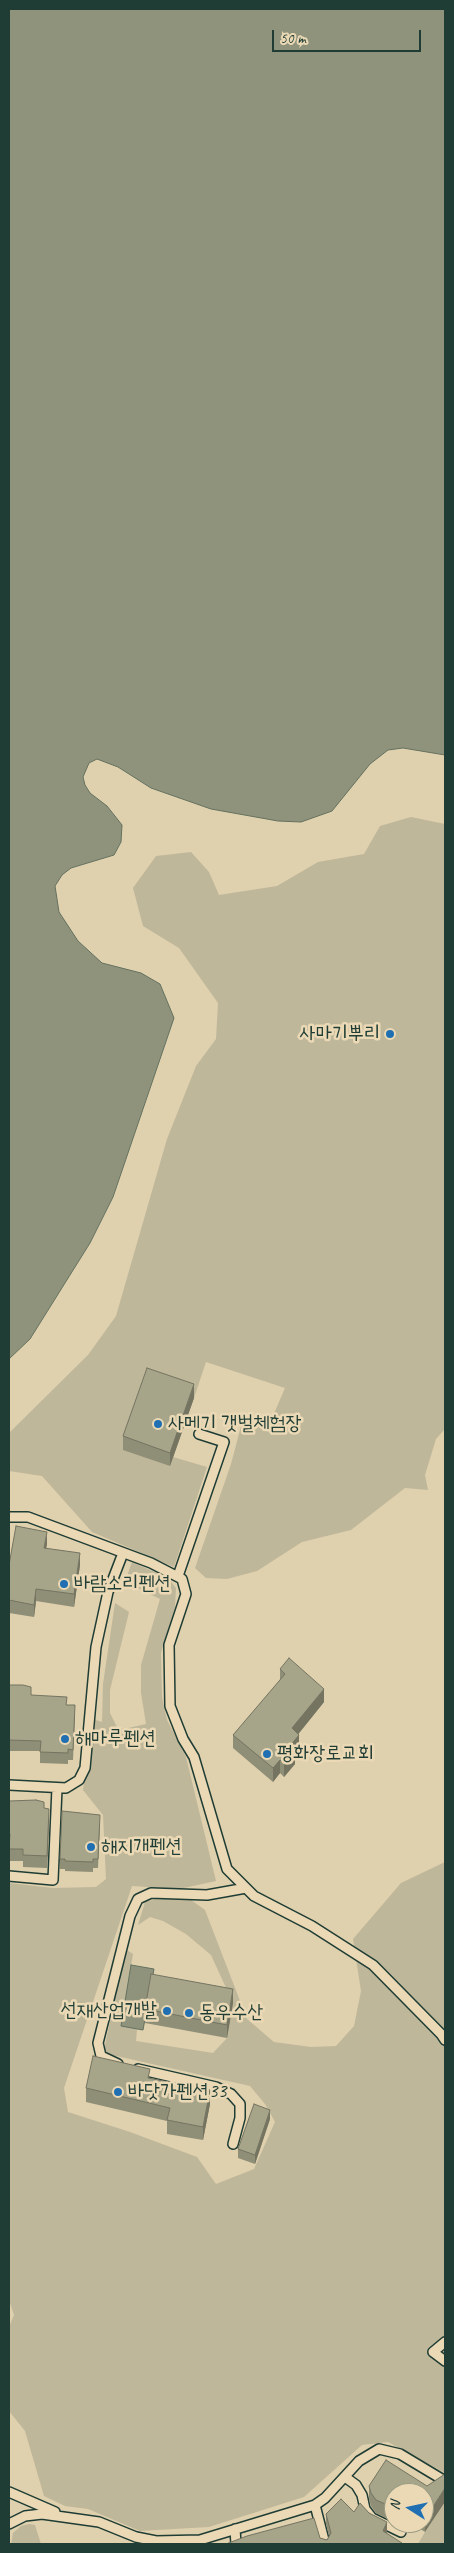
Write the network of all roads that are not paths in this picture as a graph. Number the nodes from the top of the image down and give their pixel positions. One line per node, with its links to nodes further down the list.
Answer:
1 (199, 1434): 4 (lane)
2 (9, 1517): 3 (lane)
3 (123, 1553): 4 (lane); 6 (lane)
4 (178, 1576): 8 (lane)
5 (9, 1785): 6 (lane)
6 (57, 1788): 7 (lane)
7 (9, 1876)
8 (246, 1888): 9 (lane); 10 (lane)
9 (445, 2040)
10 (233, 2144)
11 (445, 2342): 12 (lane)
12 (445, 2361)
13 (345, 2477): 14 (lane); 16 (lane); 19 (lane)
14 (445, 2481)
15 (9, 2492): 17 (lane)
16 (315, 2505): 20 (lane); 23 (lane)
17 (67, 2516): 18 (lane); 21 (lane)
18 (9, 2524)
19 (384, 2524)
20 (235, 2529): 21 (lane); 22 (lane)
21 (143, 2541)
22 (236, 2544)
23 (325, 2544)

